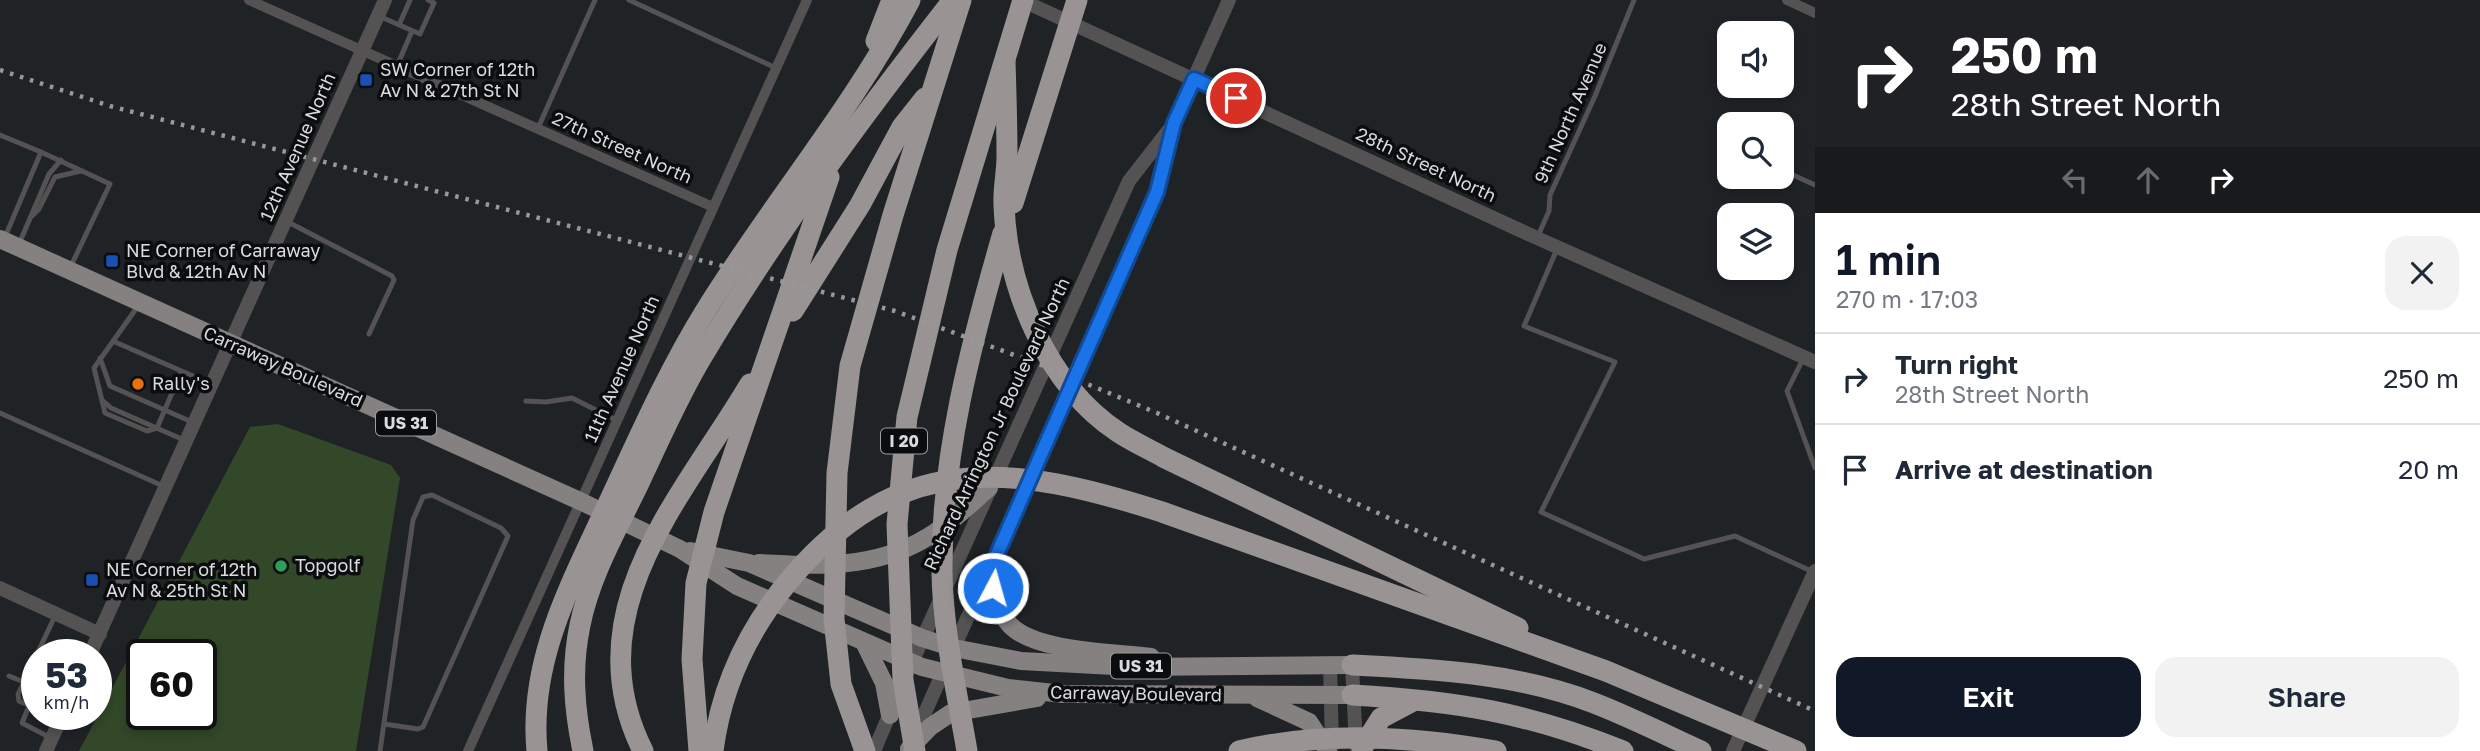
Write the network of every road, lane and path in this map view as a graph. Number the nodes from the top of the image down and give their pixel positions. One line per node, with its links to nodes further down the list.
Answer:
1 (249, 0): 21 (street, 27th Street North)
2 (385, 0): 18 (street, 12th Avenue North)
3 (410, 0): 19 (lane)
4 (428, 0): 20 (lane)
5 (595, 0): 28 (lane)
6 (629, 0): 24 (lane)
7 (807, 0): 24 (street, 11th Avenue North)
8 (892, 0): 97 (highway)
9 (910, 0): 94 (highway)
10 (953, 0): 95 (highway)
11 (961, 0): 26 (highway)
12 (1022, 0): 22 (highway, I 20); 25 (street, 28th Street North)
13 (1077, 0): 101 (highway)
14 (1228, 0): 25 (street, Richard Arrington Jr Boulevard North)
15 (1634, 0): 38 (lane, 9th North Avenue)
16 (1787, 0): 17 (street)
17 (1815, 13)
18 (378, 16): 19 (lane); 21 (street, 12th Avenue North)
19 (399, 25): 20 (lane)
20 (412, 31): 23 (lane)
21 (362, 51): 23 (street, 27th Street North); 37 (street, 12th Avenue North)
22 (1005, 61): 77 (highway); 90 (highway, I 20)
23 (397, 66): 28 (street, 27th Street North)
24 (776, 68): 35 (street, 11th Avenue North)
25 (1194, 79): 27 (street, Richard Arrington Jr Boulevard North); 38 (street, 28th Street North)
26 (934, 86): 96 (highway); 99 (highway)
27 (1174, 123): 59 (street, Richard Arrington Jr Boulevard North); 63 (street, Richard Arrington Jr Boulevard North)
28 (538, 129): 35 (street, 27th Street North)
29 (0, 135): 30 (lane)
30 (41, 152): 31 (lane); 39 (lane)
31 (61, 160): 32 (lane); 36 (lane)
32 (81, 171): 36 (lane); 41 (lane)
33 (1794, 175): 34 (lane)
34 (1815, 185)
35 (713, 207): 53 (street, 11th Avenue North)
36 (29, 219): 39 (lane)
37 (286, 221): 43 (lane); 45 (street, 12th Avenue North)
38 (1537, 239): 40 (street, 28th Street North)
39 (7, 242): 41 (main road, Carraway Boulevard / US 31)
40 (1558, 247): 47 (street, 28th Street North); 64 (lane)
41 (69, 271): 42 (main road, Carraway Boulevard / US 31)
42 (140, 303): 44 (lane); 45 (main road, Carraway Boulevard / US 31)
43 (369, 334)
44 (115, 342): 46 (lane); 48 (lane)
45 (230, 343): 49 (street, 12th Avenue North); 60 (main road, Carraway Boulevard / US 31)
46 (100, 358): 51 (lane); 55 (lane)
47 (1810, 359): 57 (lane)
48 (181, 372): 49 (lane); 51 (lane)
49 (212, 385): 54 (street, 12th Avenue North)
50 (526, 401): 53 (lane)
51 (165, 410): 54 (lane); 55 (lane)
52 (0, 413): 58 (lane)
53 (618, 421): 60 (street, 11th Avenue North)
54 (195, 423): 56 (street, 12th Avenue North)
55 (157, 428): 56 (lane)
56 (187, 441): 58 (street, 12th Avenue North)
57 (1815, 468)
58 (166, 487): 67 (street, 12th Avenue North)
59 (989, 488): 62 (main road); 68 (street, Richard Arrington Jr Boulevard North)
60 (582, 502): 61 (main road, Carraway Boulevard / US 31); 93 (street, 11th Avenue North)
61 (680, 549): 62 (main road, Carraway Boulevard / US 31); 71 (main road, Carraway Boulevard / US 31)
62 (749, 563): 68 (main road, Carraway Boulevard / US 31)
63 (990, 570): 72 (street, Richard Arrington Jr Boulevard North); 75 (main road)
64 (1815, 572): 107 (street)
65 (0, 588): 66 (street)
66 (56, 614): 67 (street); 69 (lane)
67 (100, 634): 70 (street, 12th Avenue North)
68 (922, 638): 72 (main road, Carraway Boulevard / US 31); 73 (street, Richard Arrington Jr Boulevard North)
69 (44, 639)
70 (98, 639)
71 (865, 644): 73 (main road, Carraway Boulevard / US 31); 86 (main road)
72 (954, 648): 75 (main road, Carraway Boulevard / US 31); 78 (street, Richard Arrington Jr Boulevard North)
73 (911, 663): 78 (main road, Carraway Boulevard / US 31); 86 (street, Richard Arrington Jr Boulevard North)
74 (1330, 664): 75 (main road, Carraway Boulevard / US 31); 76 (main road, Carraway Boulevard / US 31); 83 (street)
75 (1210, 665)
76 (1352, 665): 84 (street); 91 (highway, US 31)
77 (1606, 671): 98 (highway); 108 (highway)
78 (943, 673): 81 (main road, Carraway Boulevard / US 31); 90 (street, Richard Arrington Jr Boulevard North)
79 (9, 676): 80 (lane)
80 (21, 681)
81 (1063, 694): 82 (main road, Carraway Boulevard / US 31); 90 (main road)
82 (1250, 695): 83 (main road, Carraway Boulevard / US 31); 103 (main road)
83 (1329, 695): 84 (main road, Carraway Boulevard / US 31); 103 (street)
84 (1352, 695): 85 (highway, US 31); 104 (street)
85 (1419, 699): 104 (highway); 106 (highway, US 31)
86 (890, 715): 100 (street, Richard Arrington Jr Boulevard North)
87 (384, 724): 87 (lane); 92 (lane)
88 (31, 730): 89 (lane)
89 (49, 745)
90 (911, 750)
91 (1700, 750)
92 (380, 751)
93 (468, 751)
94 (537, 751)
95 (583, 751)
96 (643, 751)
97 (699, 751)
98 (713, 751)
99 (864, 751)
100 (874, 751)
101 (967, 751)
102 (1240, 751): 105 (highway)
103 (1330, 751)
104 (1359, 751)
105 (1496, 751)
106 (1623, 751)
107 (1733, 751)
108 (1796, 751)

